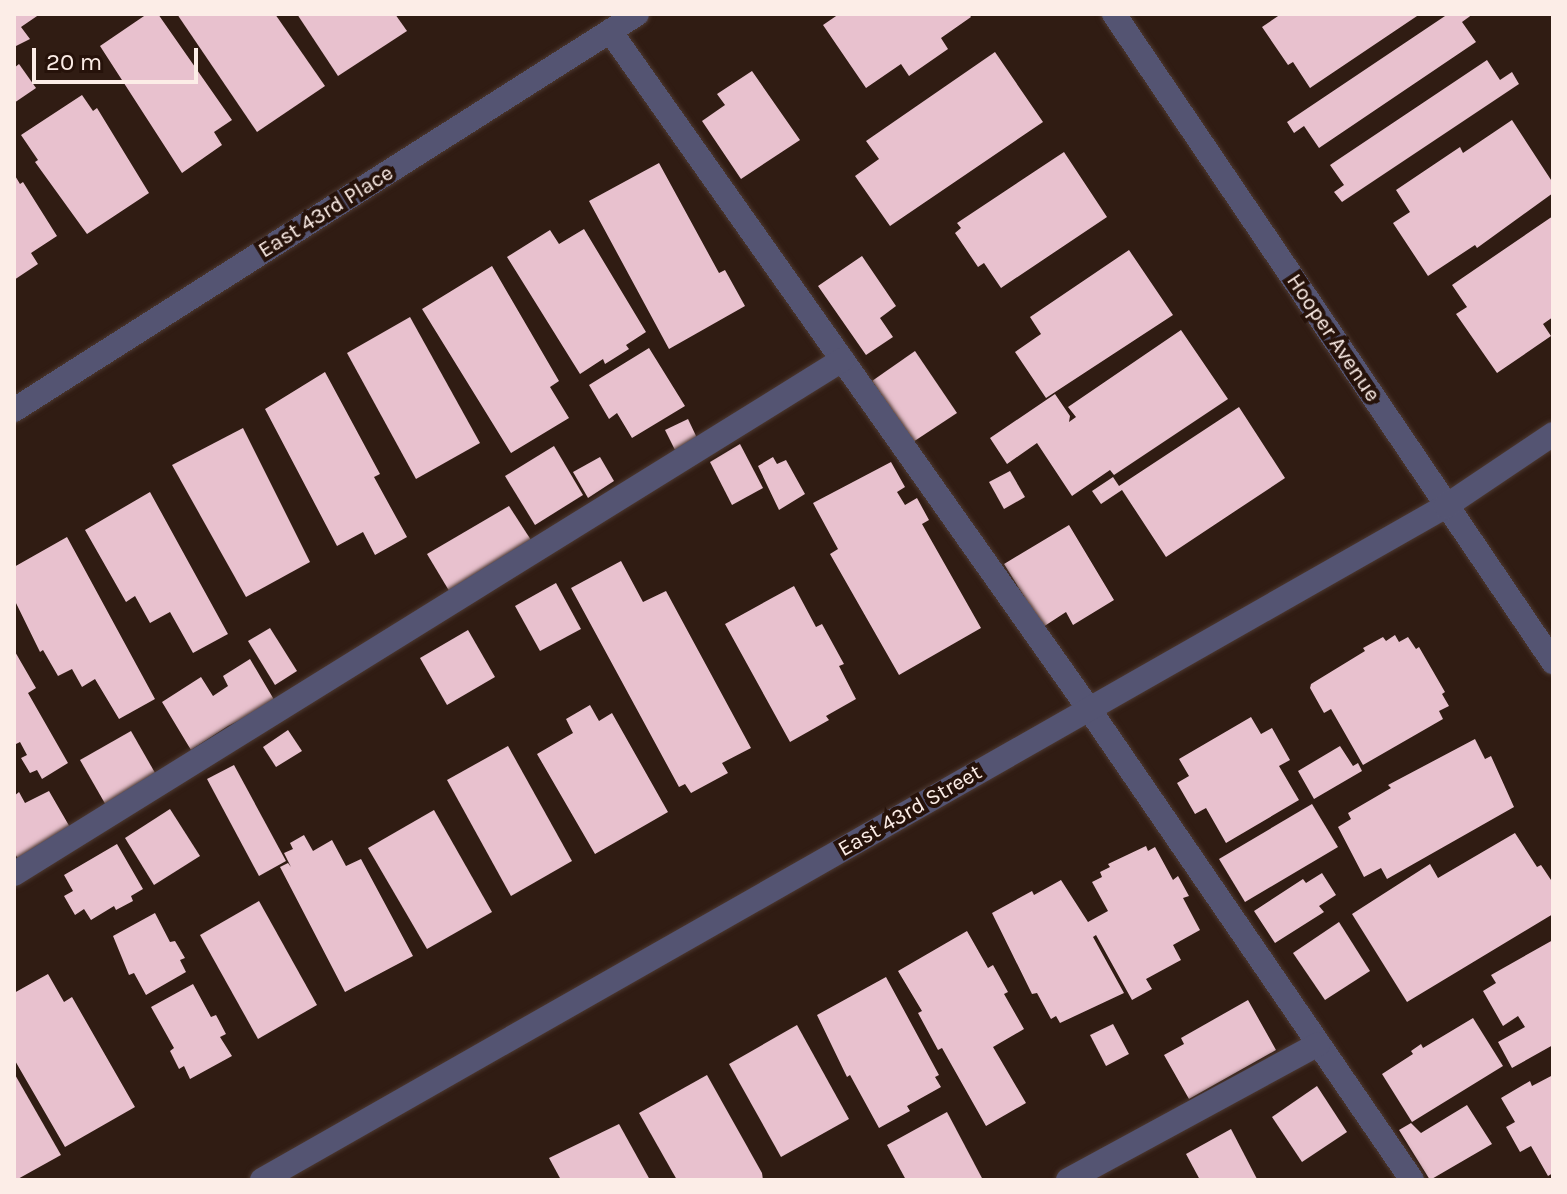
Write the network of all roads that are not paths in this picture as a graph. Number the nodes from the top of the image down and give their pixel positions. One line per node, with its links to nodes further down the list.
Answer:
1 (637, 14): 3 (street, East 43rd Place)
2 (1114, 14): 7 (street, Hooper Avenue)
3 (610, 31): 4 (street); 5 (street, East 43rd Place)
4 (842, 360): 9 (street); 10 (street)
5 (14, 410)
6 (1553, 434): 7 (street, East 43rd Street)
7 (1446, 506): 8 (street, Hooper Avenue); 9 (street, East 43rd Street)
8 (1553, 662)
9 (1089, 709): 11 (street); 12 (street, East 43rd Street)
10 (14, 874)
11 (1318, 1044): 13 (street); 14 (street)
12 (262, 1180)
13 (1068, 1180)
14 (1412, 1180)

